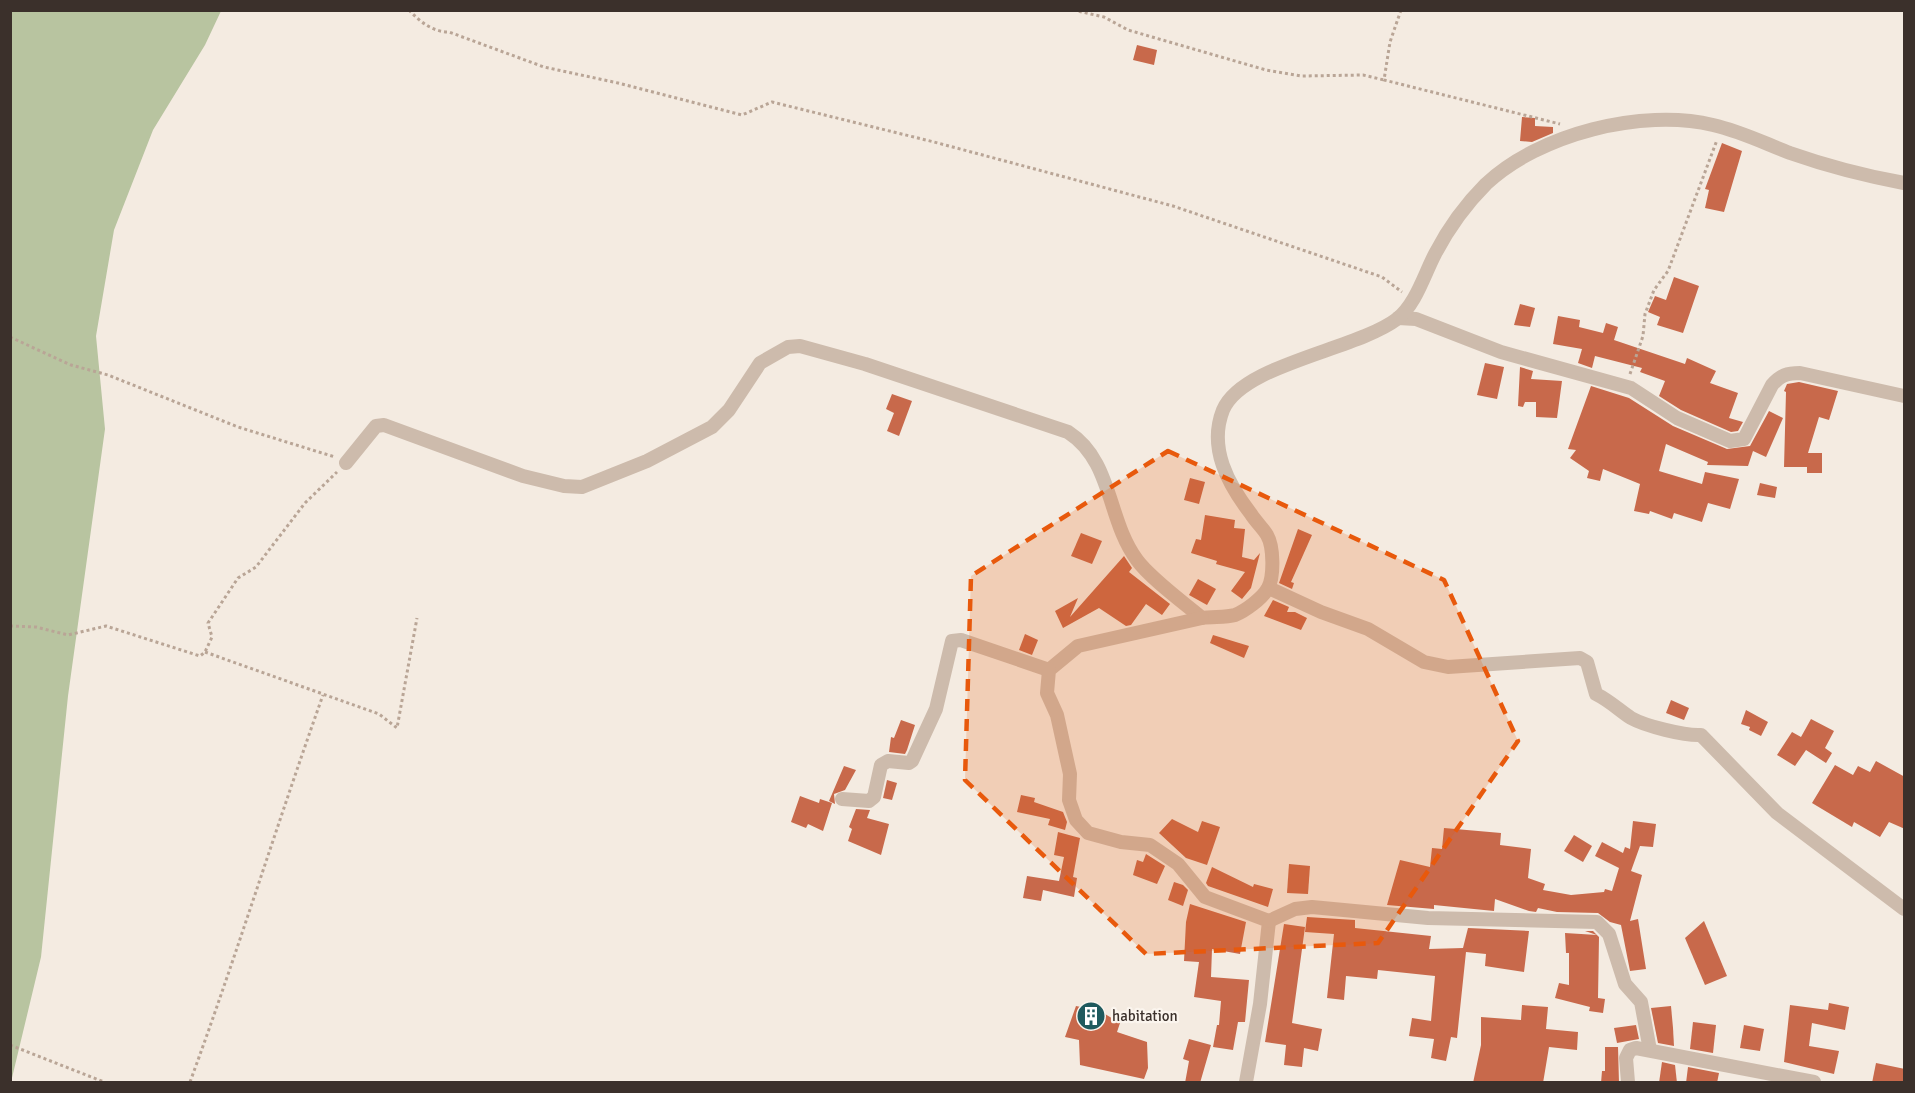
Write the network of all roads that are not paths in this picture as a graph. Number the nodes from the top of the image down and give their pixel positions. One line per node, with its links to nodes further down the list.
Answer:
1 (1905, 183): 2 (street)
2 (1398, 318): 3 (street); 5 (street)
3 (1905, 396)
4 (346, 464): 6 (street)
5 (1269, 588): 6 (street); 9 (street)
6 (1202, 618): 7 (street)
7 (1049, 670): 8 (street); 10 (street)
8 (842, 799)
9 (1905, 909)
10 (1269, 921): 11 (street); 12 (street)
11 (1650, 1050): 13 (street); 14 (street)
12 (1246, 1083)
13 (1628, 1083)
14 (1815, 1083)

